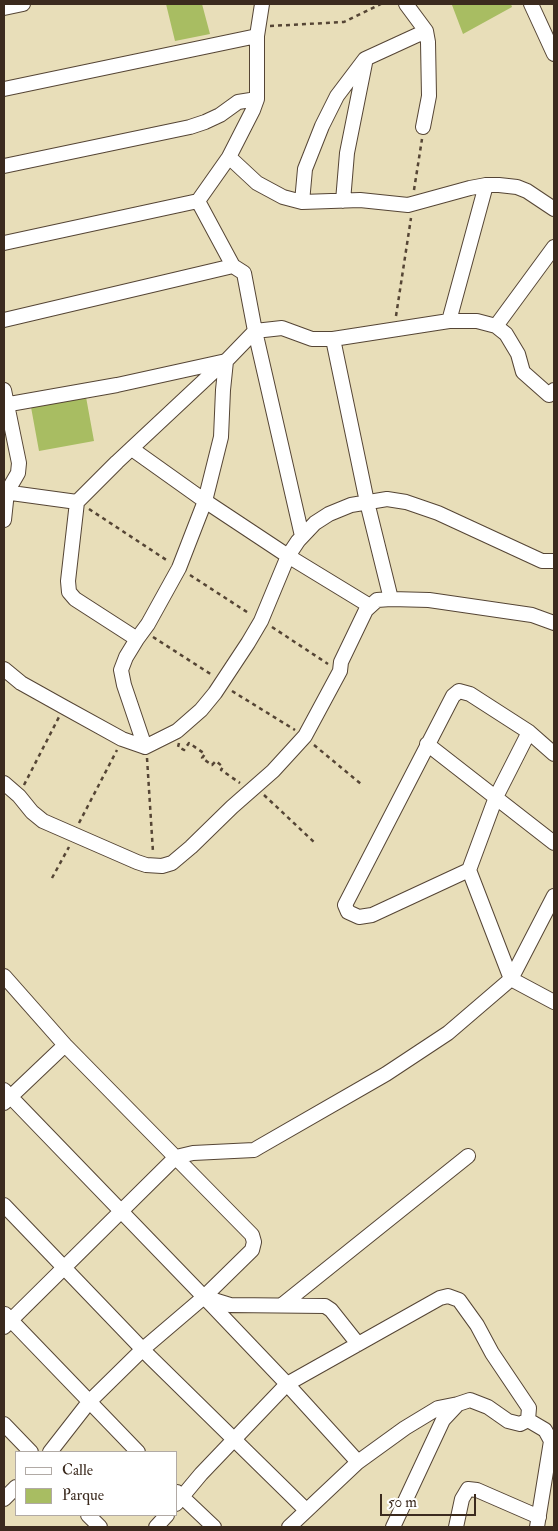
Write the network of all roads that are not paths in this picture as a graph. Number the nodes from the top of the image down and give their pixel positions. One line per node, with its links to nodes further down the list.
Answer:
1 (23, 4): 5 (street)
2 (262, 4): 6 (street)
3 (406, 4): 7 (street)
4 (531, 4): 8 (street)
5 (4, 8)
6 (258, 31): 10 (street); 11 (street)
7 (426, 31): 9 (street); 12 (street)
8 (554, 54)
9 (366, 59): 17 (street); 18 (street)
10 (4, 89)
11 (257, 99): 13 (street); 14 (street)
12 (423, 127)
13 (229, 157): 16 (street); 18 (street)
14 (4, 166)
15 (486, 185): 17 (street); 19 (street); 24 (street)
16 (198, 201): 20 (street); 22 (street)
17 (343, 201): 18 (street)
18 (302, 202)
19 (554, 209)
20 (4, 243)
21 (554, 246): 25 (street)
22 (233, 266): 23 (street); 26 (street)
23 (4, 320)
24 (449, 321): 25 (street); 27 (street)
25 (496, 326): 30 (street)
26 (255, 331): 27 (street); 28 (street); 38 (street)
27 (333, 339): 36 (street)
28 (226, 361): 31 (street); 32 (street); 34 (street)
29 (4, 390): 31 (street)
30 (553, 395)
31 (5, 405): 33 (street)
32 (132, 449): 34 (street); 35 (street)
33 (6, 492): 35 (street); 37 (street)
34 (205, 501): 39 (street); 44 (street)
35 (77, 502): 44 (street)
36 (367, 502): 38 (street); 40 (street); 41 (street)
37 (4, 520)
38 (302, 536): 39 (street)
39 (288, 556): 42 (street); 48 (street)
40 (554, 561)
41 (391, 599): 42 (street); 43 (street)
42 (370, 606): 50 (street)
43 (554, 623)
44 (143, 637): 48 (street)
45 (5, 672): 48 (street)
46 (529, 732): 47 (street); 49 (street); 51 (street)
47 (427, 744): 51 (street); 53 (street)
48 (146, 752)
49 (554, 754)
50 (4, 783)
51 (496, 797): 52 (street); 53 (street)
52 (554, 842)
53 (469, 870): 55 (street)
54 (554, 896): 55 (street)
55 (511, 979): 57 (street); 61 (street)
56 (5, 981): 58 (street)
57 (554, 1002)
58 (65, 1045): 59 (street); 61 (street)
59 (6, 1097): 63 (street)
60 (468, 1156): 66 (street)
61 (176, 1157): 63 (street); 65 (street)
62 (4, 1205): 64 (street)
63 (121, 1211): 64 (street); 65 (street)
64 (64, 1267): 67 (street); 69 (street)
65 (204, 1298): 66 (street); 69 (street); 70 (street)
66 (282, 1305): 68 (street)
67 (6, 1320): 71 (street)
68 (358, 1344): 70 (street); 73 (street)
69 (142, 1349): 71 (street); 75 (street)
70 (287, 1384): 75 (street); 79 (street)
71 (89, 1402): 77 (street); 78 (street)
72 (458, 1404): 73 (street); 79 (street); 91 (street)
73 (528, 1420): 86 (street)
74 (4, 1424): 76 (street)
75 (234, 1439): 81 (street); 83 (street)
76 (30, 1451)
77 (51, 1451)
78 (137, 1451)
79 (358, 1462): 83 (street)
80 (15, 1488): 82 (street)
81 (178, 1497): 89 (street)
82 (4, 1499)
83 (306, 1510): 90 (street)
84 (89, 1516): 87 (street)
85 (166, 1516): 88 (street)
86 (538, 1522): 92 (street)
87 (100, 1527)
88 (156, 1527)
89 (214, 1527)
90 (289, 1527)
91 (393, 1527)
92 (456, 1527)

